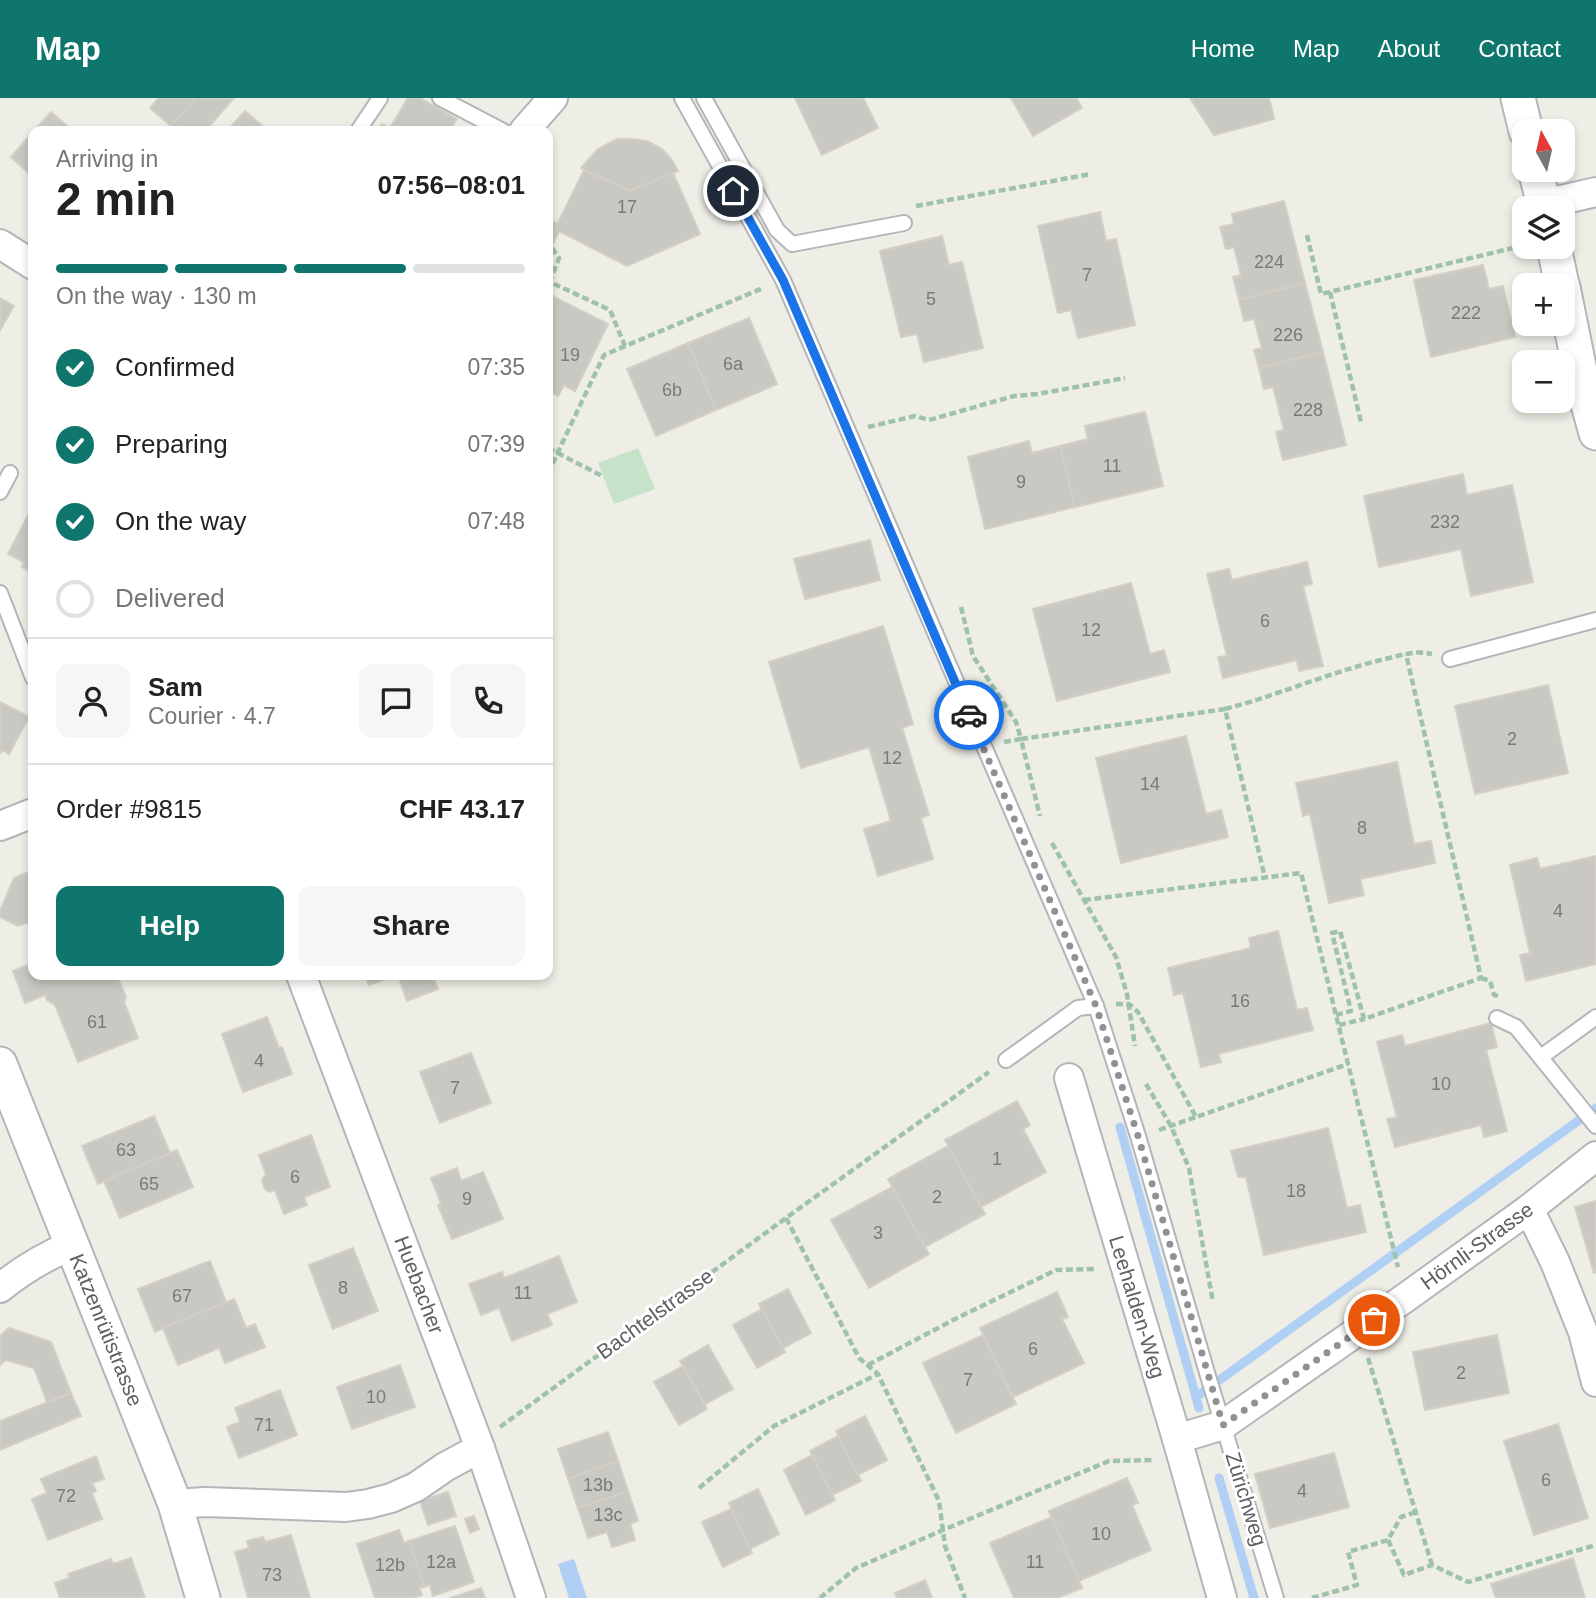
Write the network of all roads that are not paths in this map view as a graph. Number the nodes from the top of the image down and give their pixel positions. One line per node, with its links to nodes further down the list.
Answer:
1 (380, 98): 8 (lane)
2 (440, 98): 9 (lane)
3 (553, 98): 10 (street)
4 (682, 98): 15 (lane)
5 (704, 98): 14 (lane)
6 (1518, 98): 7 (street)
7 (1523, 119)
8 (361, 126)
9 (493, 126)
10 (528, 126)
11 (1596, 192): 12 (street)
12 (1575, 198)
13 (904, 223): 14 (lane)
14 (777, 230): 15 (lane)
15 (758, 238): 29 (lane)
16 (0, 244): 17 (street)
17 (28, 262)
18 (1572, 336): 19 (street)
19 (1596, 433)
20 (10, 473): 21 (lane)
21 (0, 492)
22 (0, 593): 25 (lane)
23 (1596, 620): 24 (lane)
24 (1450, 659)
25 (28, 665)
26 (28, 815): 27 (street)
27 (0, 826)
28 (303, 980): 44 (street, Huebacher)
29 (1096, 1006): 33 (lane); 42 (lane, Zürichweg)
30 (1596, 1017): 32 (lane)
31 (1497, 1018): 32 (lane)
32 (1541, 1057): 36 (lane)
33 (1006, 1060)
34 (0, 1064): 39 (street, Katzenrütistrasse)
35 (1069, 1078): 43 (street, Leehalden-Weg)
36 (1595, 1126)
37 (1596, 1156): 38 (street, Hörnli-Strasse)
38 (1529, 1209): 41 (street); 42 (street, Hörnli-Strasse)
39 (72, 1245): 40 (street); 45 (street, Katzenrütistrasse)
40 (0, 1288)
41 (1596, 1382)
42 (1219, 1413): 43 (street, Hörnli-Strasse); 49 (lane, Zürichweg)
43 (1170, 1447): 48 (street, Leehalden-Weg)
44 (480, 1448): 45 (street); 47 (street, Huebacher)
45 (175, 1504): 46 (street, Katzenrütistrasse)
46 (203, 1598)
47 (531, 1598)
48 (1222, 1598)
49 (1276, 1598)

